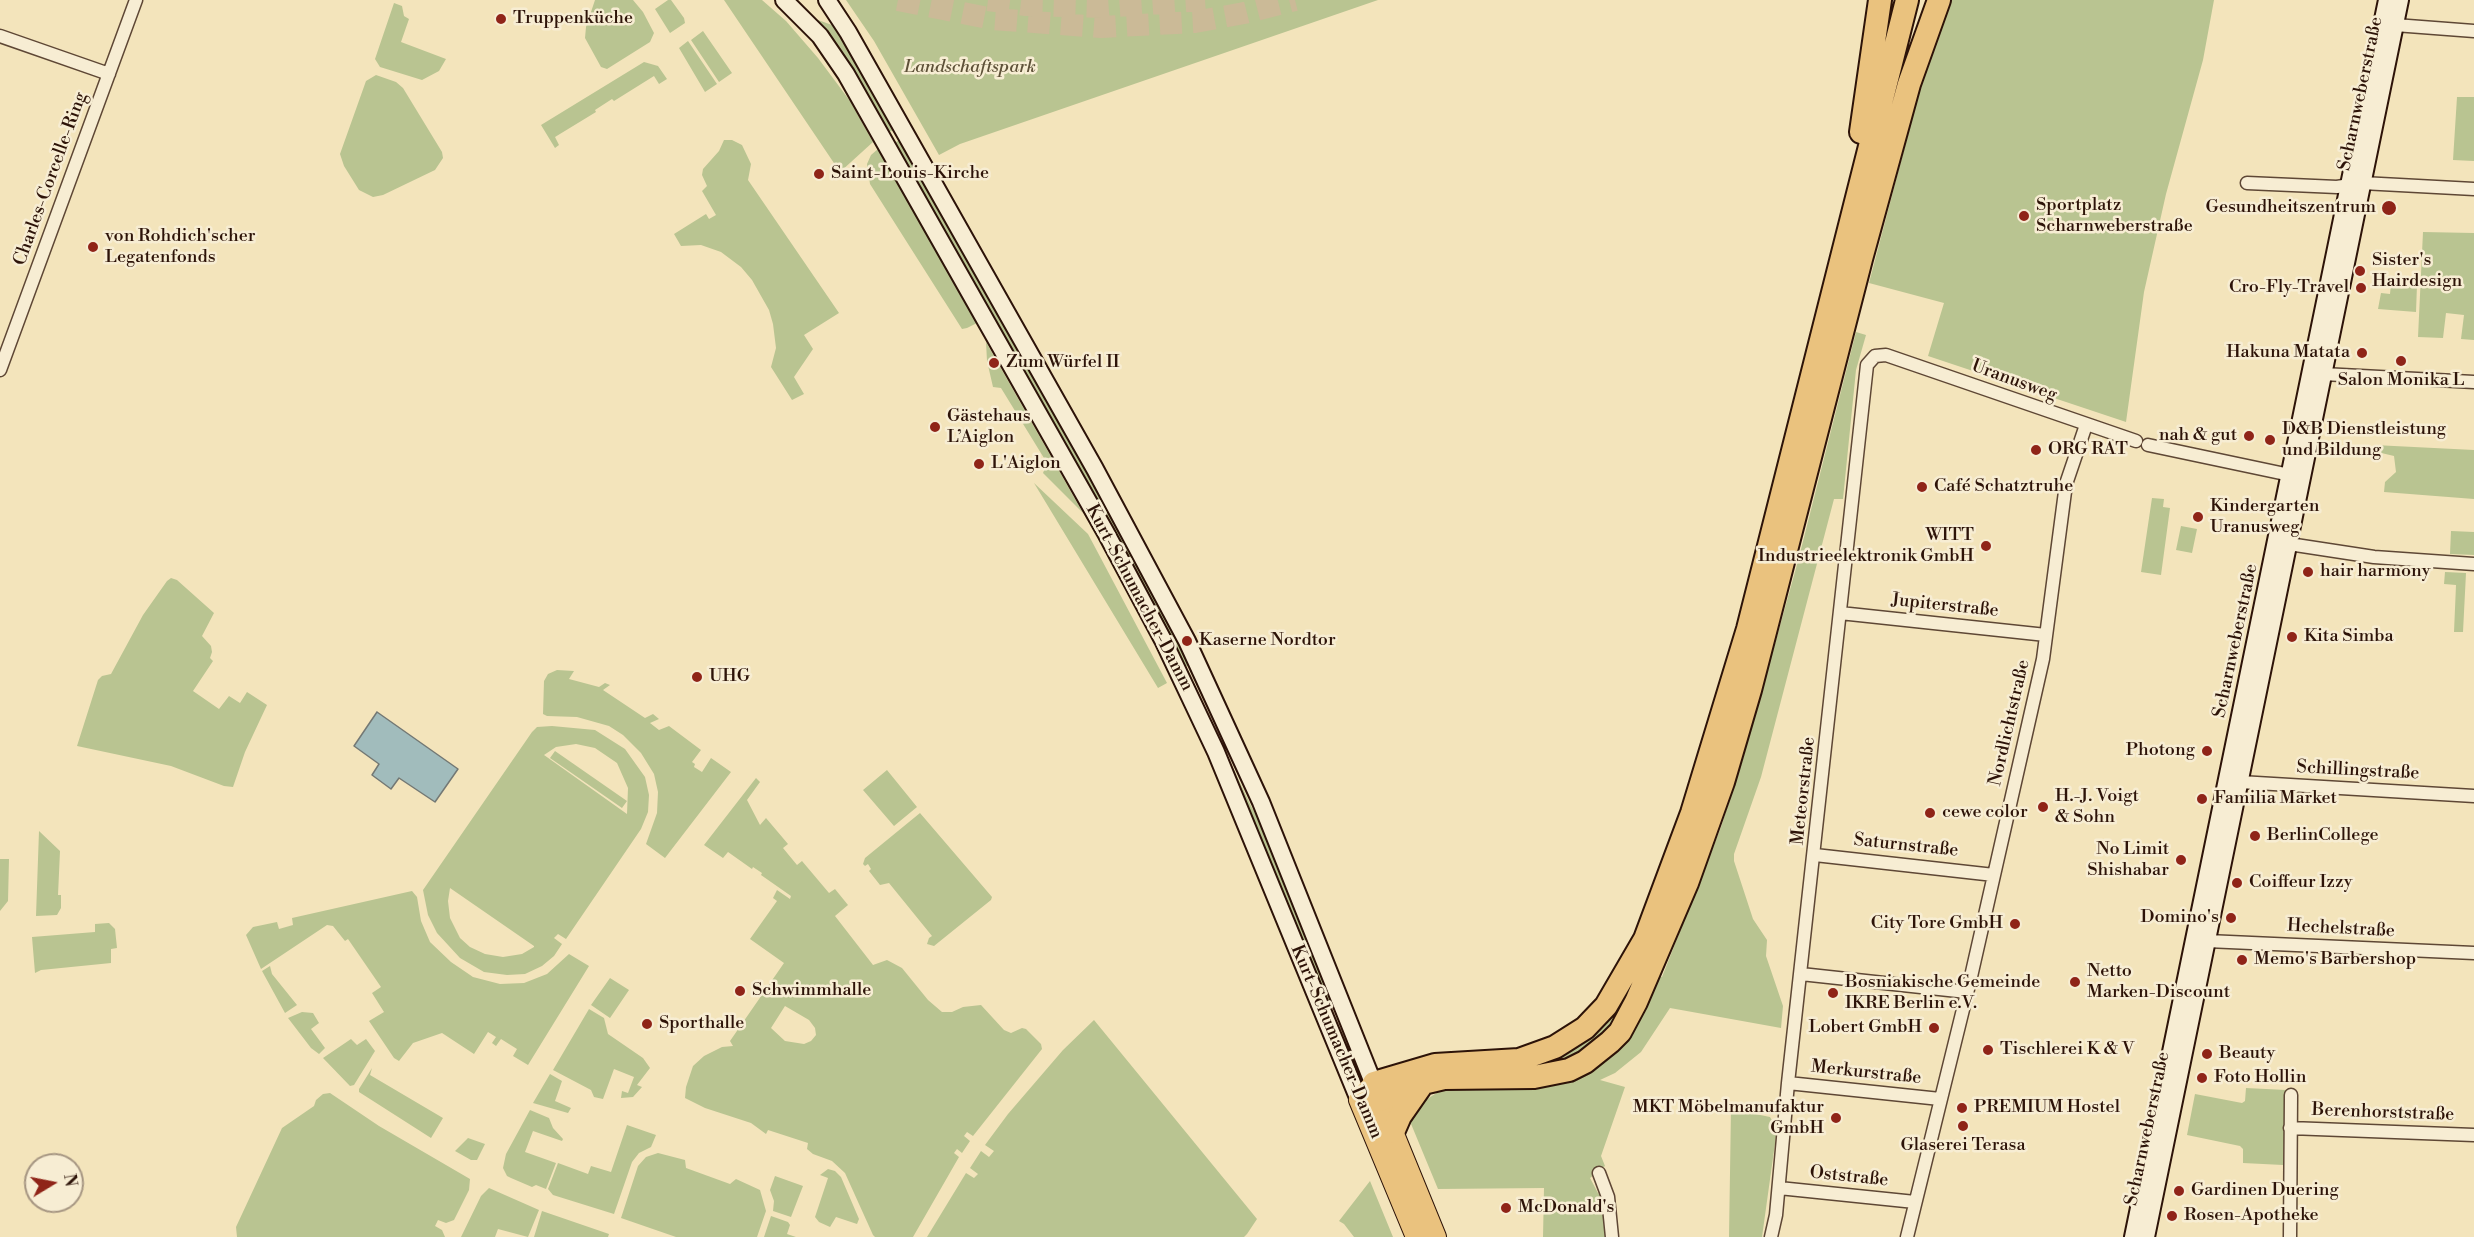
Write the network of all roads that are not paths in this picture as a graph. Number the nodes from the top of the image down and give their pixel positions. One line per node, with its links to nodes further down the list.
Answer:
1 (136, 0): 12 (street, Charles-Corcelle-Ring)
2 (784, 0): 28 (main road, Kurt-Schumacher-Damm)
3 (827, 0): 27 (main road, Kurt-Schumacher-Damm)
4 (1880, 0): 13 (highway)
5 (1907, 0): 13 (highway)
6 (1940, 0): 38 (highway)
7 (2387, 0): 15 (main road, Scharnweberstraße)
8 (2400, 0): 9 (main road, Scharnweberstraße)
9 (2395, 25): 10 (street); 15 (main road, Scharnweberstraße)
10 (2474, 31)
11 (0, 36): 12 (street)
12 (109, 74): 18 (street, Charles-Corcelle-Ring)
13 (1866, 164): 40 (highway)
14 (2247, 183): 15 (street)
15 (2355, 185): 16 (street); 19 (main road, Scharnweberstraße)
16 (2474, 189)
17 (1880, 355): 21 (street, Uranusweg); 25 (street, Meteorstraße)
18 (0, 370)
19 (2317, 373): 20 (street); 22 (main road, Scharnweberstraße)
20 (2474, 382)
21 (2086, 425): 22 (street, Uranusweg); 26 (street, Nordlichtstraße)
22 (2296, 476): 23 (main road, Scharnweberstraße); 29 (main road, Scharnweberstraße)
23 (2289, 544): 24 (street); 29 (main road, Scharnweberstraße)
24 (2474, 564)
25 (1840, 613): 26 (street, Jupiterstraße); 31 (street, Meteorstraße)
26 (2046, 635): 32 (street, Nordlichtstraße)
27 (1204, 675): 28 (main road); 40 (main road, Kurt-Schumacher-Damm)
28 (1184, 684): 40 (main road, Kurt-Schumacher-Damm)
29 (2233, 781): 30 (street, Schillingstraße); 33 (main road, Scharnweberstraße)
30 (2474, 796)
31 (1815, 855): 32 (street, Saturnstraße); 35 (street, Meteorstraße)
32 (1994, 875): 36 (street, Nordlichtstraße)
33 (2201, 940): 34 (street, Hechelstraße); 37 (main road, Scharnweberstraße)
34 (2474, 953)
35 (1801, 974): 36 (street); 39 (street, Meteorstraße)
36 (1967, 992): 42 (street, Nordlichtstraße)
37 (2182, 1028): 54 (main road, Scharnweberstraße); 55 (main road, Scharnweberstraße)
38 (1424, 1083): 40 (highway); 44 (highway)
39 (1788, 1083): 42 (street, Merkurstraße); 47 (street, Meteorstraße)
40 (1371, 1094): 44 (main road, Kurt-Schumacher-Damm); 49 (main road, Kurt-Schumacher-Damm)
41 (2291, 1095): 43 (street)
42 (1940, 1099): 48 (street, Nordlichtstraße)
43 (2290, 1125): 45 (street, Berenhorststraße); 56 (street)
44 (1393, 1132): 50 (main road, Kurt-Schumacher-Damm)
45 (2474, 1136)
46 (1599, 1173): 51 (street)
47 (1779, 1188): 48 (street, Oststraße); 52 (street, Meteorstraße)
48 (1915, 1202): 53 (street, Nordlichtstraße)
49 (1416, 1237)
50 (1436, 1237)
51 (1612, 1237)
52 (1771, 1237)
53 (1907, 1237)
54 (2133, 1237)
55 (2146, 1237)
56 (2290, 1237)

